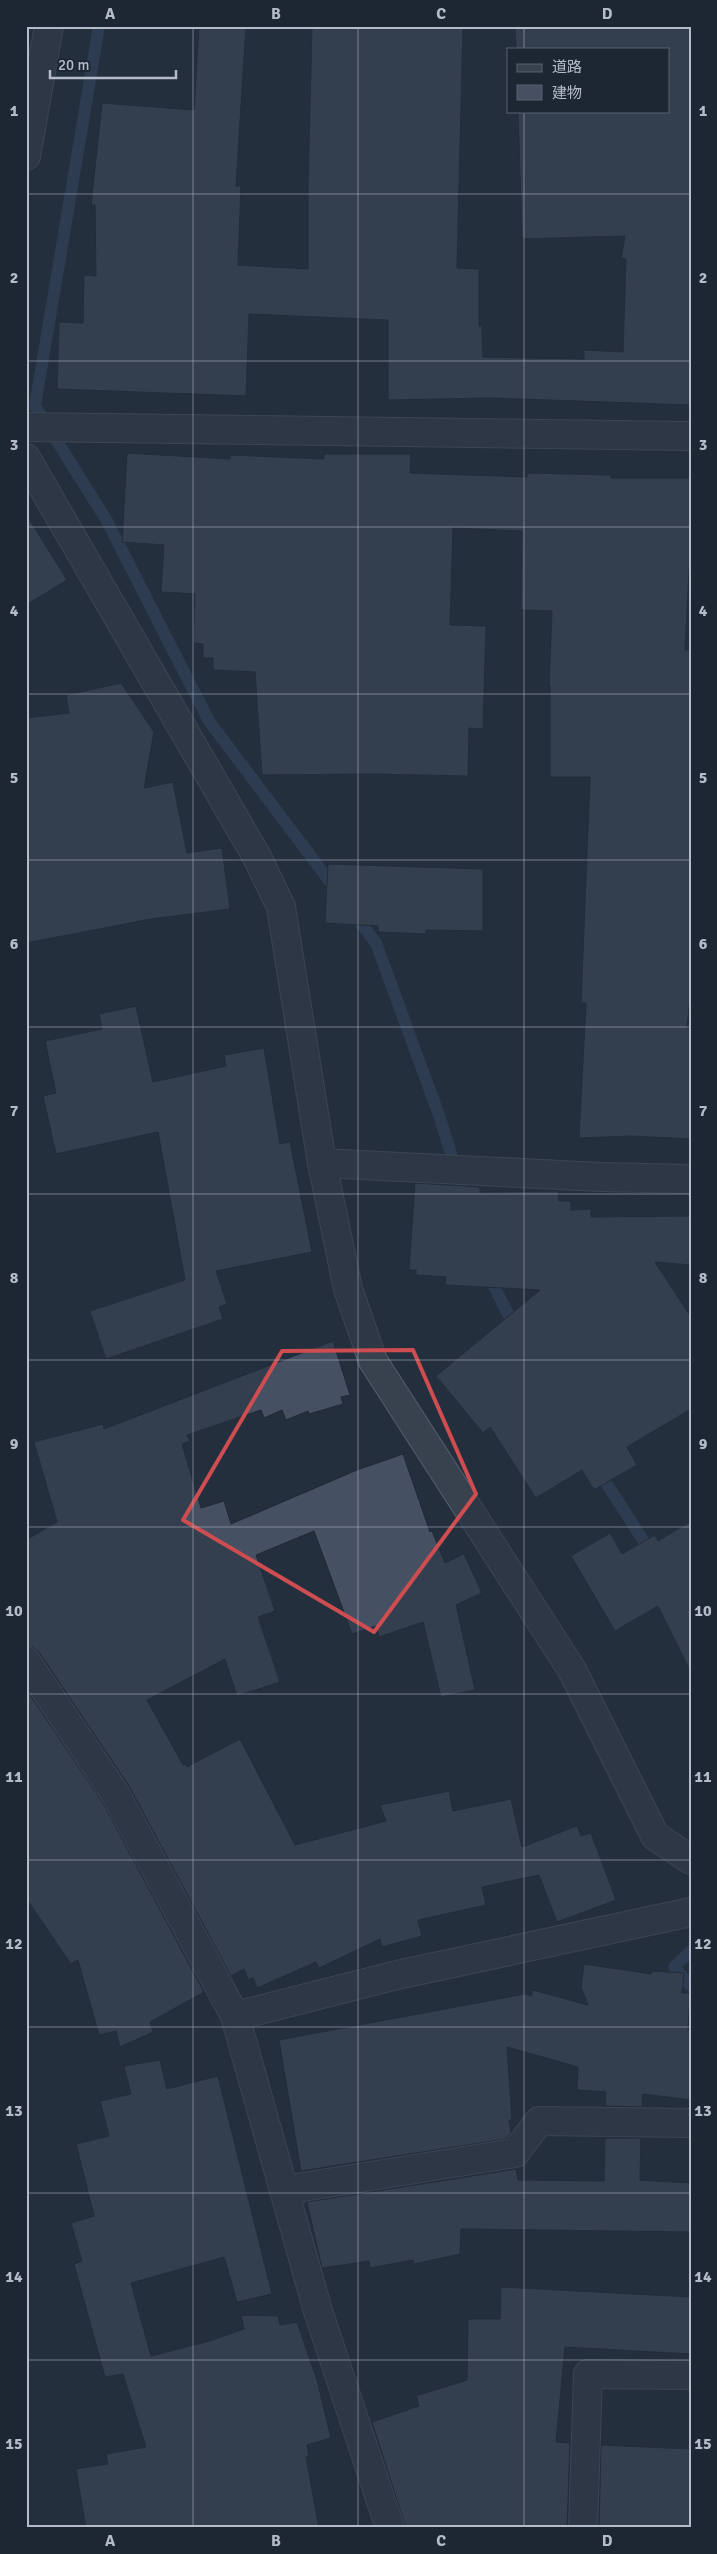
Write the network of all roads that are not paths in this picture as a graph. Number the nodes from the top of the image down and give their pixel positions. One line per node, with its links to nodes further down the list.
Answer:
1 (49, 26): 2 (street)
2 (26, 156)
3 (26, 427): 4 (street)
4 (691, 436)
5 (26, 458): 6 (street)
6 (322, 1163): 7 (street); 9 (street)
7 (691, 1179)
8 (26, 1661): 11 (street)
9 (691, 1860)
10 (691, 1912): 11 (street)
11 (235, 2016): 13 (street)
12 (691, 2123): 13 (street)
13 (284, 2190): 15 (street)
14 (691, 2375): 16 (street)
15 (390, 2528)
16 (582, 2528)

